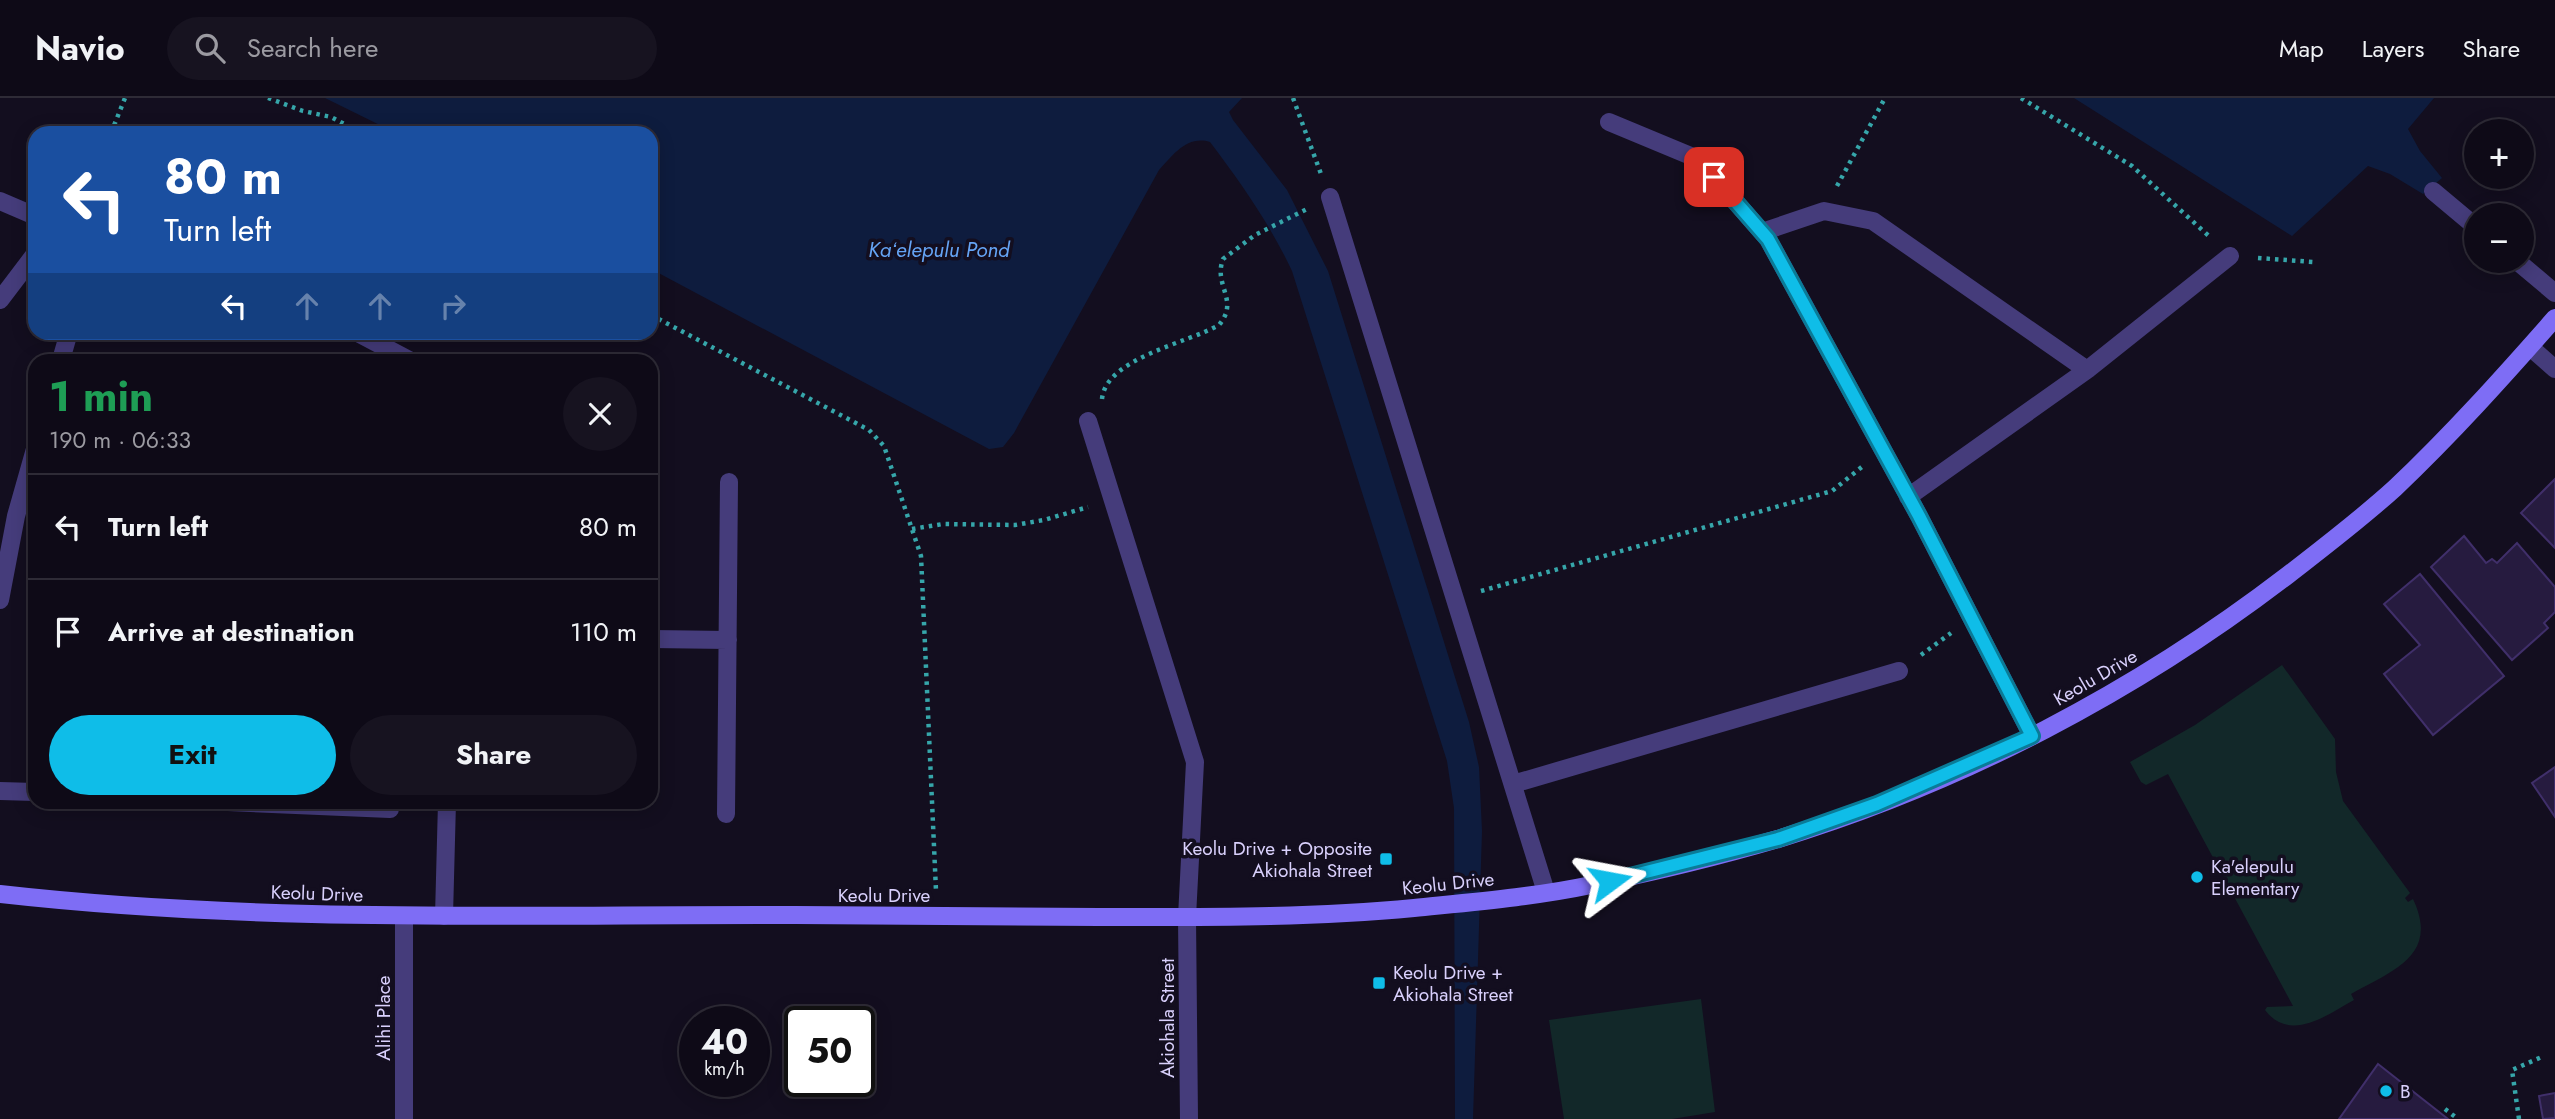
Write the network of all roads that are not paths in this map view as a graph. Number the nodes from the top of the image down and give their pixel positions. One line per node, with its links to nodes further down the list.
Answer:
1 (1609, 122): 7 (street)
2 (2432, 191): 6 (street)
3 (1330, 197): 28 (street)
4 (0, 201): 5 (street)
5 (28, 213)
6 (2464, 217)
7 (1762, 232): 18 (street); 22 (street)
8 (2230, 256): 18 (street)
9 (28, 263): 12 (street)
10 (2531, 273): 11 (street)
11 (2555, 293)
12 (0, 300)
13 (2555, 318): 15 (main road, Keolu Drive)
14 (371, 340): 16 (street)
15 (2530, 346): 17 (street); 27 (main road, Keolu Drive)
16 (398, 354)
17 (2555, 369)
18 (2087, 370): 22 (street)
19 (1088, 421): 37 (street, Akiohala Street)
20 (28, 474): 23 (street)
21 (729, 482): 25 (street)
22 (1908, 497): 27 (street)
23 (0, 600)
24 (658, 639): 25 (street)
25 (728, 640): 32 (street)
26 (1899, 671): 28 (street)
27 (2032, 736): 33 (main road, Keolu Drive)
28 (1513, 784): 33 (street)
29 (0, 791): 30 (street)
30 (28, 792)
31 (447, 809): 35 (street)
32 (726, 814)
33 (1546, 892): 37 (main road, Keolu Drive)
34 (0, 894): 36 (main road, Keolu Drive)
35 (444, 916): 36 (main road, Keolu Drive); 37 (main road, Keolu Drive)
36 (404, 917): 38 (street, Alihi Place)
37 (1187, 917): 39 (street, Akiohala Street)
38 (404, 1119)
39 (1189, 1119)

